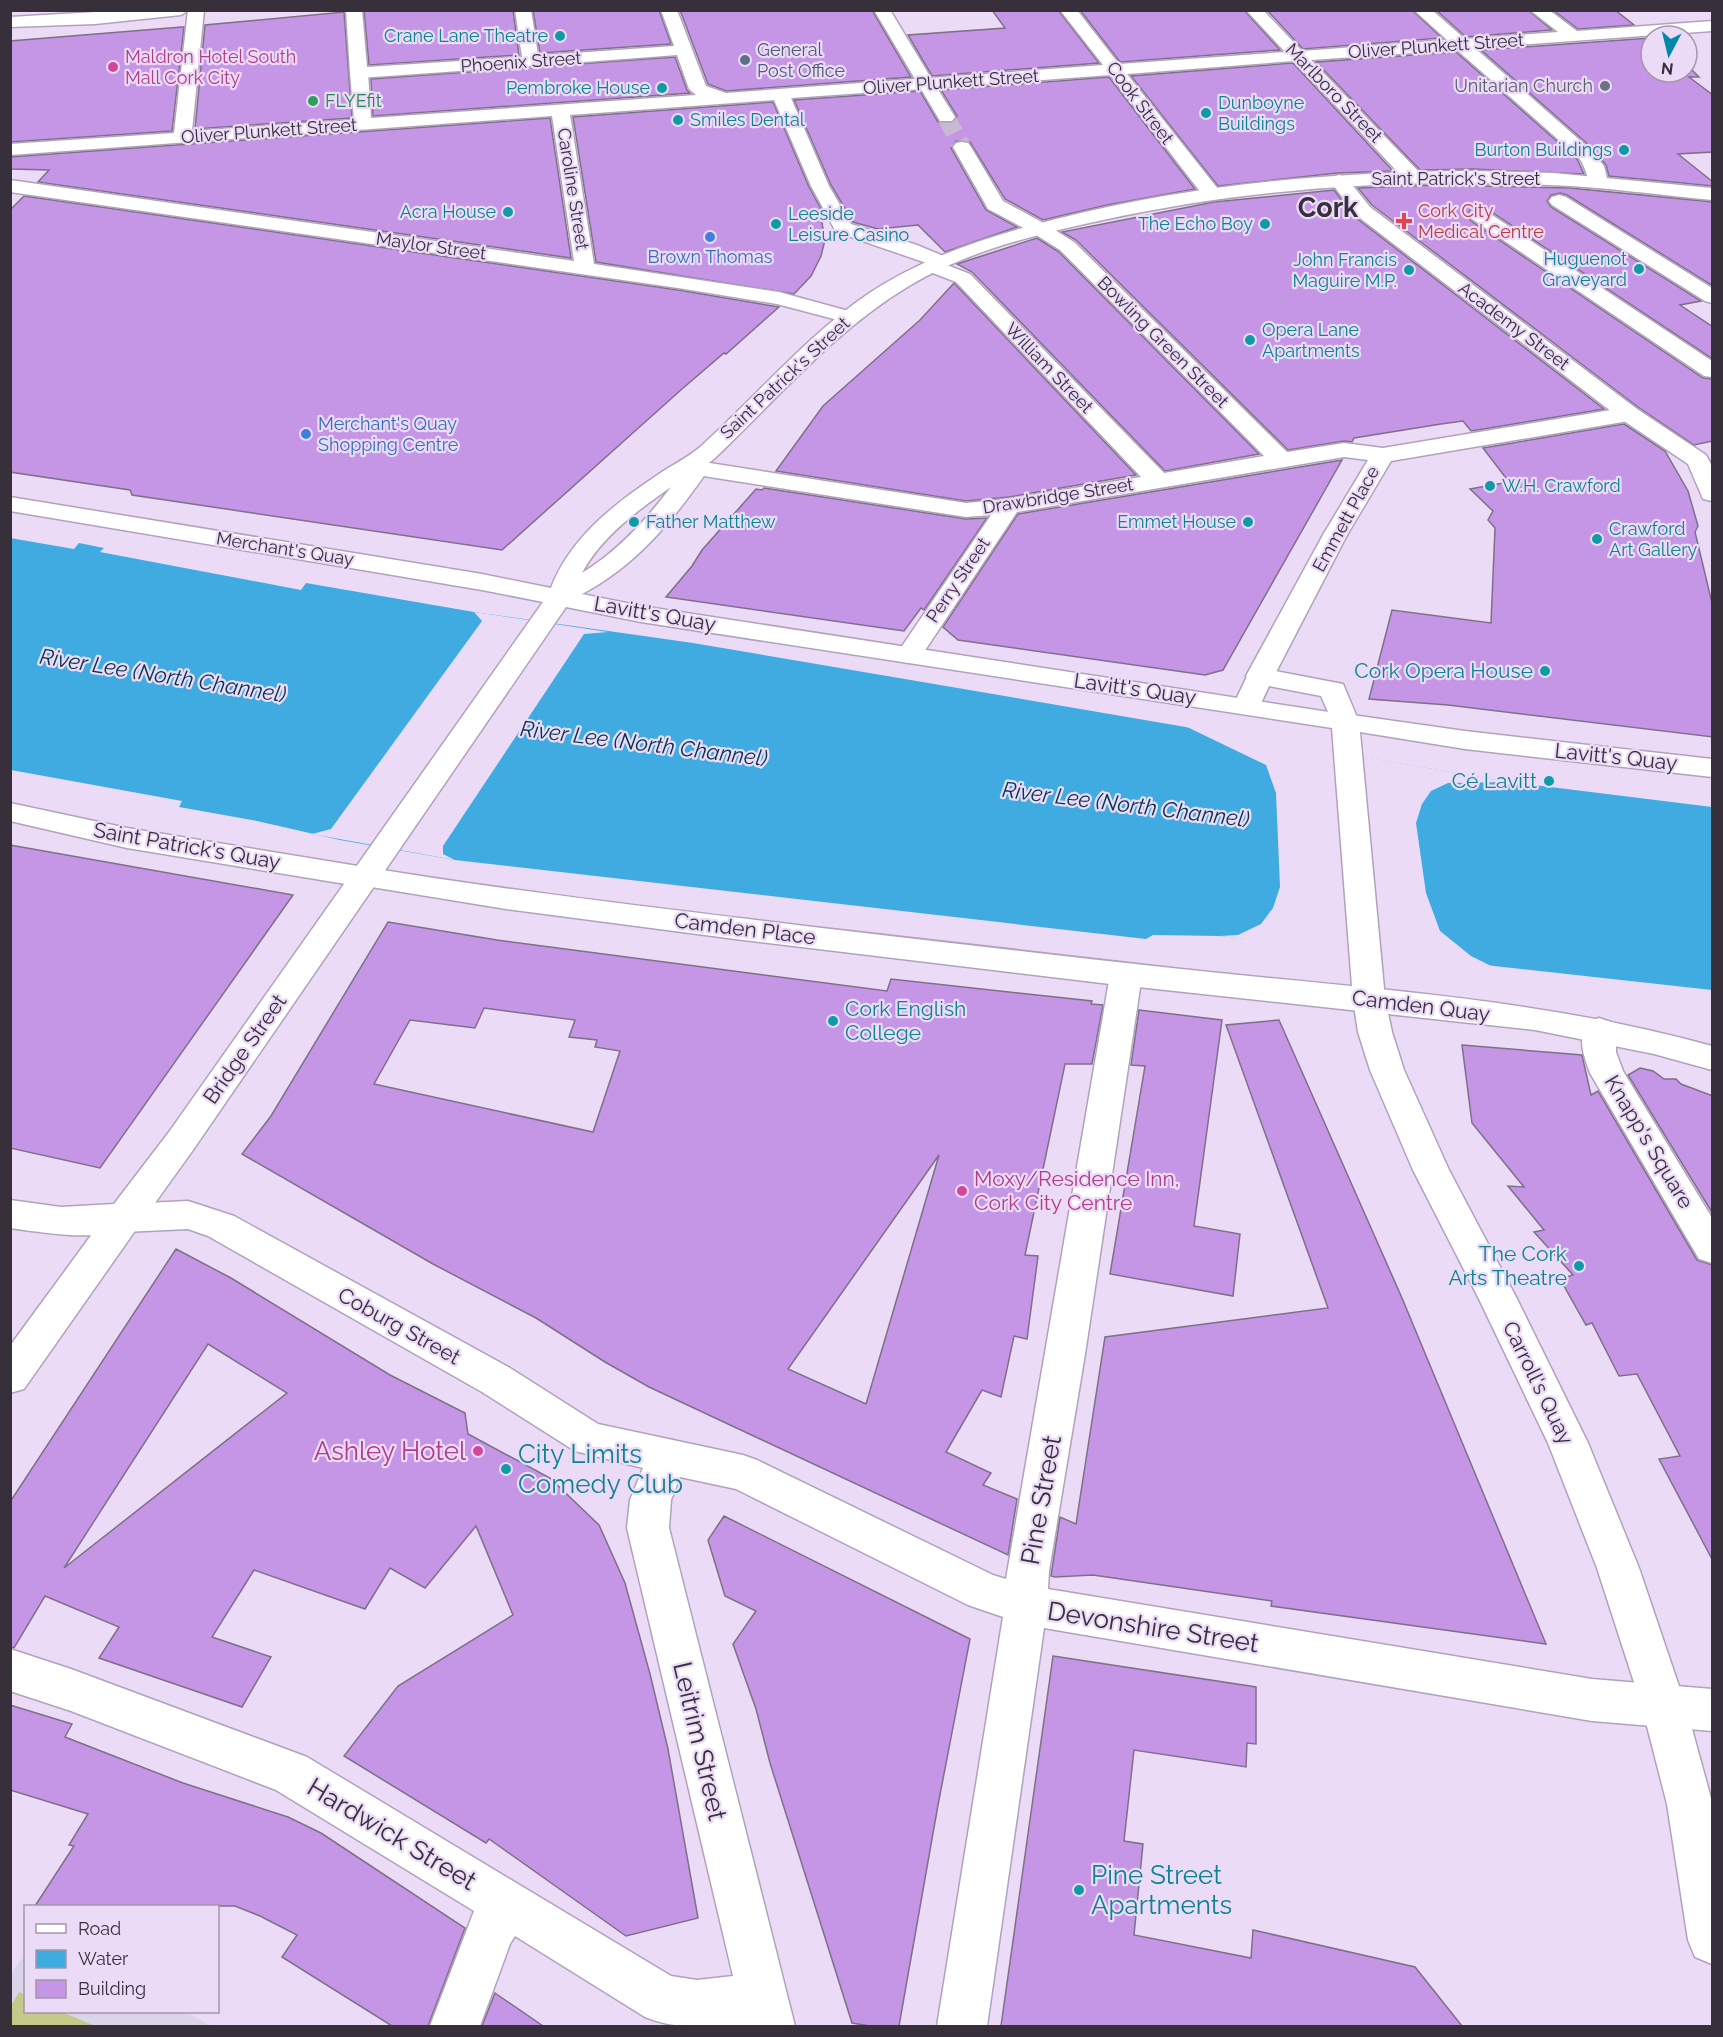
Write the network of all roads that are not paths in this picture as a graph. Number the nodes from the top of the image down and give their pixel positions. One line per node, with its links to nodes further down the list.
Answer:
1 (181, 10): 11 (main road)
2 (196, 10): 28 (main road)
3 (354, 10): 21 (main road)
4 (523, 10): 19 (main road)
5 (669, 10): 17 (main road)
6 (882, 10): 22 (main road)
7 (1068, 10): 20 (main road, Cook Street)
8 (1254, 10): 18 (main road, Marlboro Street)
9 (1422, 10): 16 (main road)
10 (1539, 10): 15 (main road)
11 (95, 19): 12 (main road); 14 (main road)
12 (10, 22)
13 (1713, 26): 15 (main road, Oliver Plunkett Street)
14 (10, 32)
15 (1573, 36): 16 (main road, Oliver Plunkett Street)
16 (1462, 44): 18 (main road, Oliver Plunkett Street); 33 (main road)
17 (682, 50): 19 (main road, Phoenix Street); 24 (main road)
18 (1298, 56): 20 (main road, Oliver Plunkett Street); 31 (main road, Marlboro Street)
19 (531, 61): 21 (main road, Phoenix Street)
20 (1113, 70): 22 (main road, Oliver Plunkett Street); 35 (main road, Cook Street)
21 (359, 73): 27 (main road)
22 (926, 83): 23 (main road, Oliver Plunkett Street); 26 (main road)
23 (780, 94): 24 (main road, Oliver Plunkett Street); 40 (main road, William Street)
24 (727, 98): 25 (main road, Oliver Plunkett Street)
25 (560, 110): 27 (main road, Oliver Plunkett Street); 41 (main road, Caroline Street)
26 (946, 117)
27 (363, 124): 28 (main road, Oliver Plunkett Street)
28 (182, 138): 30 (main road, Oliver Plunkett Street)
29 (962, 147): 39 (main road, Bowling Green Street)
30 (10, 150)
31 (1413, 177): 32 (main road, Saint Patrick's Street); 33 (main road, Saint Patrick's Street)
32 (1339, 181): 35 (main road, Saint Patrick's Street); 45 (main road, Academy Street)
33 (1599, 182): 36 (main road, Saint Patrick's Street)
34 (10, 186): 41 (main road, Maylor Street)
35 (1212, 194): 39 (main road, Saint Patrick's Street)
36 (1713, 194)
37 (1559, 201): 42 (main road)
38 (1479, 215): 44 (main road)
39 (1040, 229): 40 (main road, Saint Patrick's Street); 48 (main road, Bowling Green Street)
40 (937, 264): 43 (main road, Saint Patrick's Street); 50 (main road, William Street)
41 (585, 268): 43 (main road, Maylor Street)
42 (1713, 297)
43 (849, 317): 49 (main road, Saint Patrick's Street)
44 (1713, 371)
45 (1629, 414): 46 (main road, Emmett Place); 47 (main road, Academy Street)
46 (1383, 455): 48 (main road, Drawbridge Street); 56 (main road, Emmett Place)
47 (1706, 459): 51 (main road)
48 (1282, 461): 50 (main road, Drawbridge Street)
49 (700, 462): 53 (main road, Drawbridge Street); 54 (main road, Saint Patrick's Street)
50 (1158, 481): 53 (main road, Drawbridge Street)
51 (1713, 494)
52 (10, 504): 54 (main road, Merchant's Quay)
53 (1009, 506): 55 (main road, Perry Street)
54 (560, 596): 55 (main road, Lavitt's Quay); 61 (main road, Bridge Street)
55 (909, 655): 57 (main road, Lavitt's Quay)
56 (1260, 676): 57 (main road, Emmett Place); 58 (main road)
57 (1247, 706): 58 (main road, Lavitt's Quay)
58 (1345, 722): 59 (main road, Lavitt's Quay); 63 (main road, Carroll's Quay)
59 (1713, 768)
60 (10, 813): 61 (main road, Saint Patrick's Quay)
61 (364, 877): 62 (main road, Camden Place); 67 (main road, Bridge Street)
62 (1126, 975): 63 (main road, Camden Quay); 71 (main road, Pine Street)
63 (1369, 999): 64 (main road, Camden Quay); 73 (main road, Carroll's Quay)
64 (1599, 1030): 65 (main road, Camden Quay); 68 (main road, Knapp's Square)
65 (1713, 1058)
66 (10, 1214): 67 (main road, Coburg Street)
67 (124, 1218): 69 (main road, Bridge Street); 70 (main road, Coburg Street)
68 (1713, 1249)
69 (10, 1377)
70 (669, 1458): 71 (main road, Devonshire Street); 77 (main road, Leitrim Street)
71 (1026, 1605): 73 (main road, Devonshire Street); 79 (main road, Pine Street)
72 (10, 1670): 75 (main road, Hardwick Street)
73 (1664, 1707): 74 (main road, Devonshire Street); 76 (main road, Carroll's Quay)
74 (1713, 1710)
75 (508, 1904): 77 (main road, Hardwick Street); 78 (main road)
76 (1713, 1940)
77 (765, 2012)
78 (455, 2026)
79 (962, 2026)

